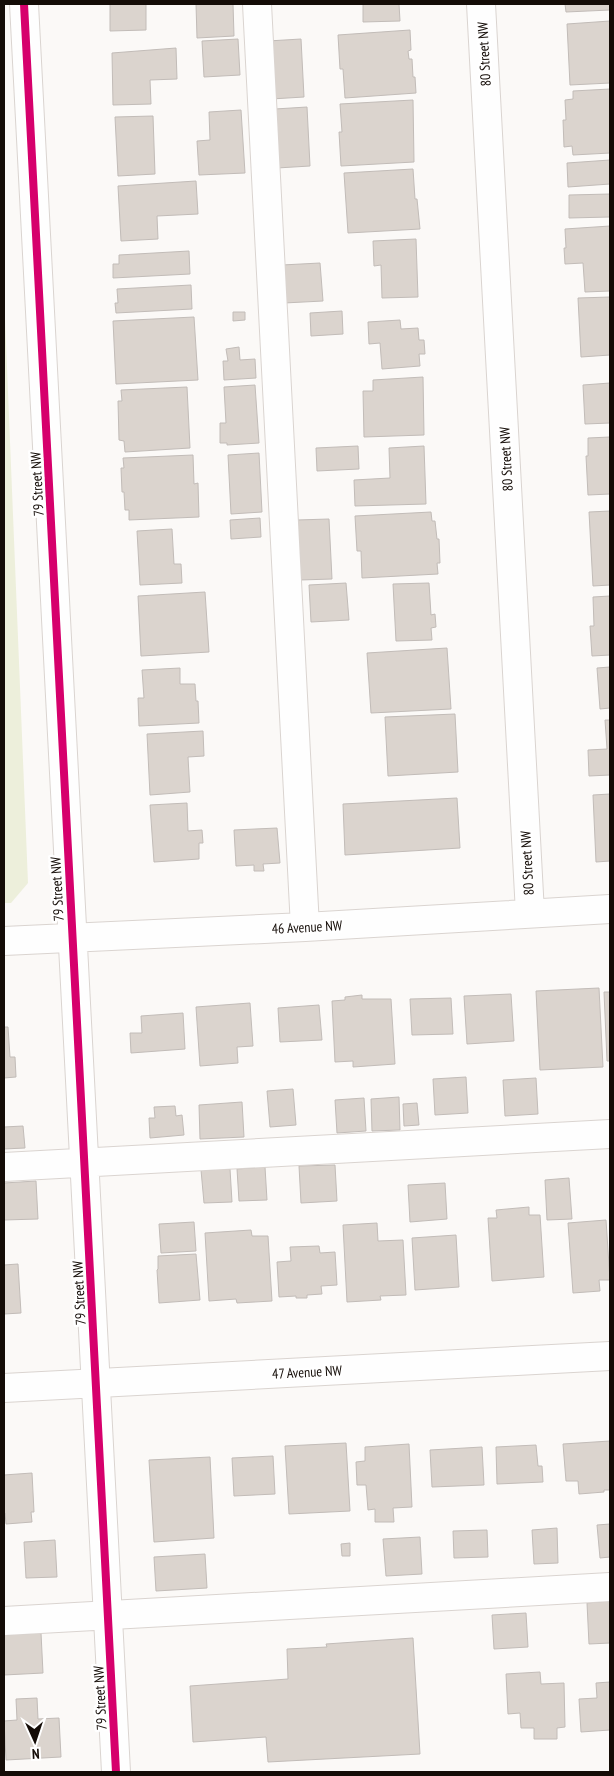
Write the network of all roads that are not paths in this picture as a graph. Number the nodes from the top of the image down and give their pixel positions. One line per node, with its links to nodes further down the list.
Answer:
1 (24, 4): 7 (street, 79 Street NW)
2 (256, 4): 6 (street)
3 (481, 4): 5 (street, 80 Street NW)
4 (610, 909): 5 (street, 46 Avenue NW)
5 (530, 913): 6 (street, 46 Avenue NW)
6 (305, 927): 7 (street, 46 Avenue NW)
7 (72, 938): 8 (street, 46 Avenue NW); 10 (street, 79 Street NW)
8 (4, 941)
9 (610, 1134): 10 (street)
10 (85, 1162): 11 (street); 13 (street, 79 Street NW)
11 (4, 1167)
12 (610, 1356): 13 (street, 47 Avenue NW)
13 (96, 1384): 14 (street, 47 Avenue NW); 16 (street, 79 Street NW)
14 (4, 1388)
15 (610, 1587): 16 (street)
16 (108, 1616): 17 (street); 18 (street, 79 Street NW)
17 (4, 1621)
18 (116, 1772)

